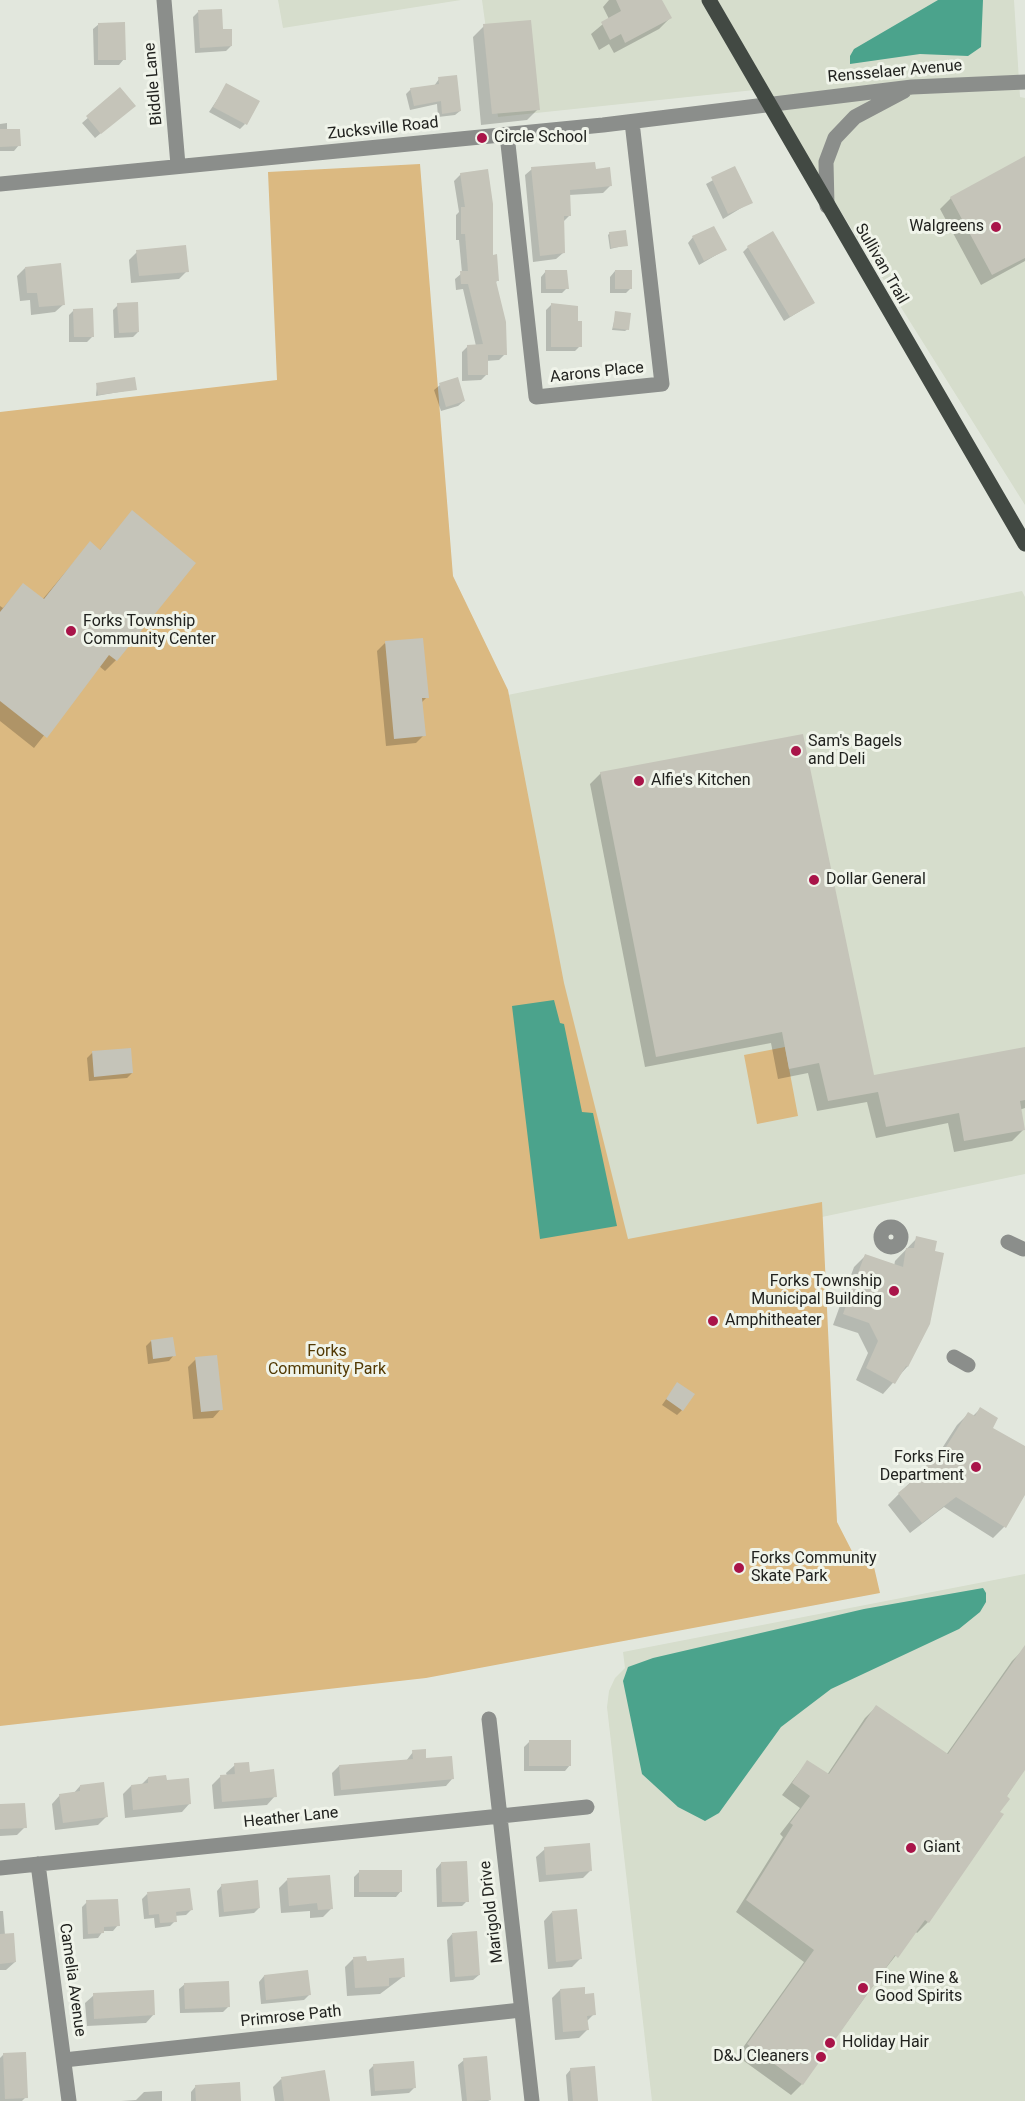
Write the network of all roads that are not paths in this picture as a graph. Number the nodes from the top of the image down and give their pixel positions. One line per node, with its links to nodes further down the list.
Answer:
1 (164, 0): 8 (street, Biddle Lane)
2 (709, 0): 5 (main road, Sullivan Trail)
3 (1025, 82): 4 (street, Rensselaer Avenue)
4 (912, 87): 5 (street, Rensselaer Avenue); 10 (street)
5 (768, 105): 6 (street, Zucksville Road); 10 (main road, Sullivan Trail)
6 (632, 122): 7 (street, Zucksville Road); 7 (street, Aarons Place)
7 (507, 135): 8 (street, Zucksville Road)
8 (178, 165): 9 (street, Zucksville Road)
9 (0, 184)
10 (827, 206): 11 (main road, Sullivan Trail)
11 (1025, 544)
12 (1008, 1242): 13 (street)
13 (1023, 1249)
14 (954, 1357): 15 (street)
15 (968, 1365)
16 (489, 1719): 18 (street, Marigold Drive)
17 (587, 1807): 18 (street, Heather Lane)
18 (498, 1814): 19 (street, Heather Lane); 21 (street, Marigold Drive)
19 (38, 1864): 20 (street, Heather Lane); 22 (street, Camelia Avenue)
20 (0, 1868)
21 (521, 2010): 22 (street, Primrose Path); 24 (street, Marigold Drive)
22 (64, 2060): 23 (street, Camelia Avenue)
23 (69, 2101)
24 (532, 2101)

